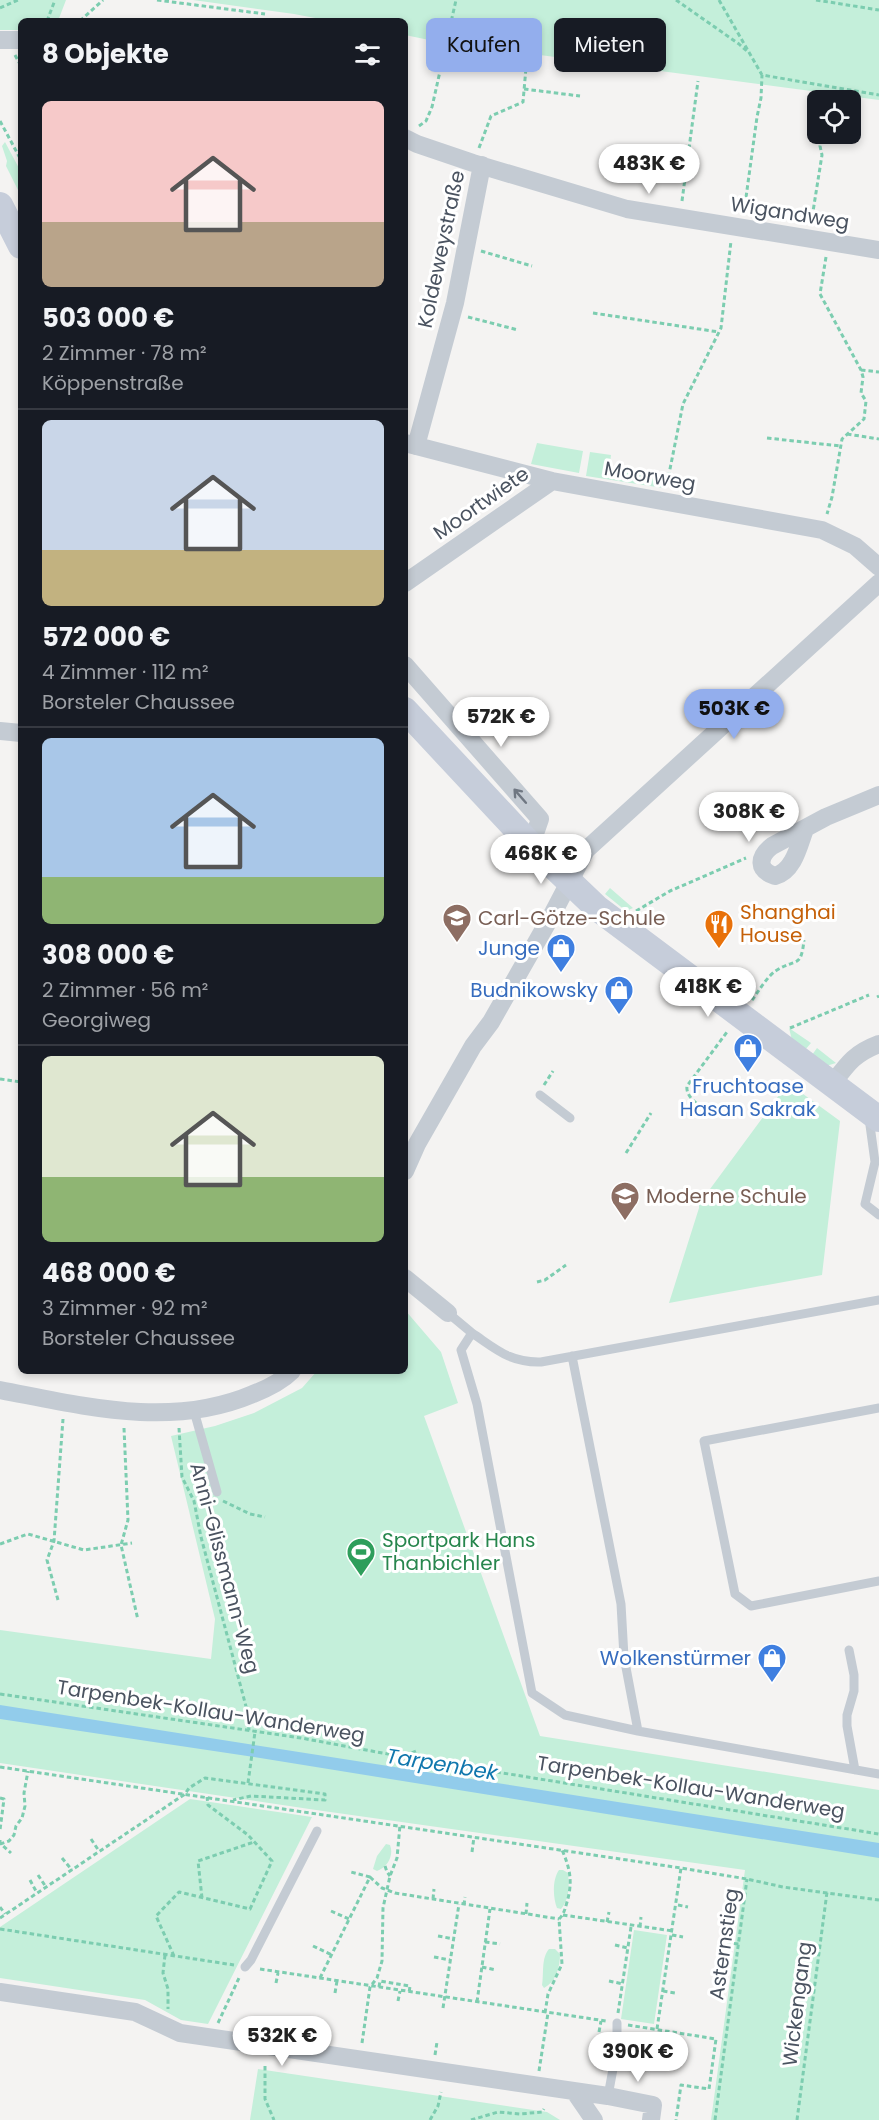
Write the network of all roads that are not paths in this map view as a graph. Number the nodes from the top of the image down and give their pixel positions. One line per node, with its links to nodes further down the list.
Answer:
1 (0, 40): 2 (street)
2 (18, 40)
3 (410, 139): 4 (street, Wigandweg)
4 (477, 164): 7 (street, Wigandweg); 8 (street, Koldeweystraße)
5 (0, 205): 6 (main road)
6 (18, 240)
7 (879, 250)
8 (410, 445): 9 (street, Moorweg)
9 (552, 481): 10 (street, Moorweg); 11 (street, Moortwiete)
10 (879, 567)
11 (408, 580)
12 (879, 583): 20 (street)
13 (408, 668): 19 (street, one-way to 13)
14 (408, 713): 19 (main road)
15 (0, 731): 16 (street)
16 (18, 733)
17 (879, 795): 18 (street)
18 (805, 829): 18 (street)
19 (531, 845): 20 (main road)
20 (569, 881): 22 (main road); 26 (street)
21 (879, 1044): 22 (street)
22 (833, 1083): 24 (main road)
23 (540, 1095): 25 (lane)
24 (873, 1115): 27 (lane)
25 (570, 1118)
26 (408, 1164)
27 (879, 1215)
28 (408, 1280): 30 (street)
29 (879, 1300): 32 (lane)
30 (448, 1313): 31 (lane)
31 (472, 1333): 32 (lane); 40 (lane)
32 (572, 1356): 40 (lane)
33 (288, 1374): 36 (street)
34 (0, 1390): 36 (street)
35 (879, 1408): 38 (lane)
36 (187, 1412): 37 (lane)
37 (217, 1492)
38 (879, 1581)
39 (849, 1650): 41 (lane)
40 (638, 1731): 41 (lane)
41 (855, 1770): 42 (lane)
42 (879, 1774)
43 (317, 1831): 44 (lane)
44 (244, 1967)
45 (0, 1992): 49 (street)
46 (616, 2023): 47 (lane)
47 (617, 2035)
48 (613, 2069): 50 (lane)
49 (574, 2091): 50 (street); 51 (street)
50 (608, 2096): 52 (street)
51 (594, 2120)
52 (651, 2120)

